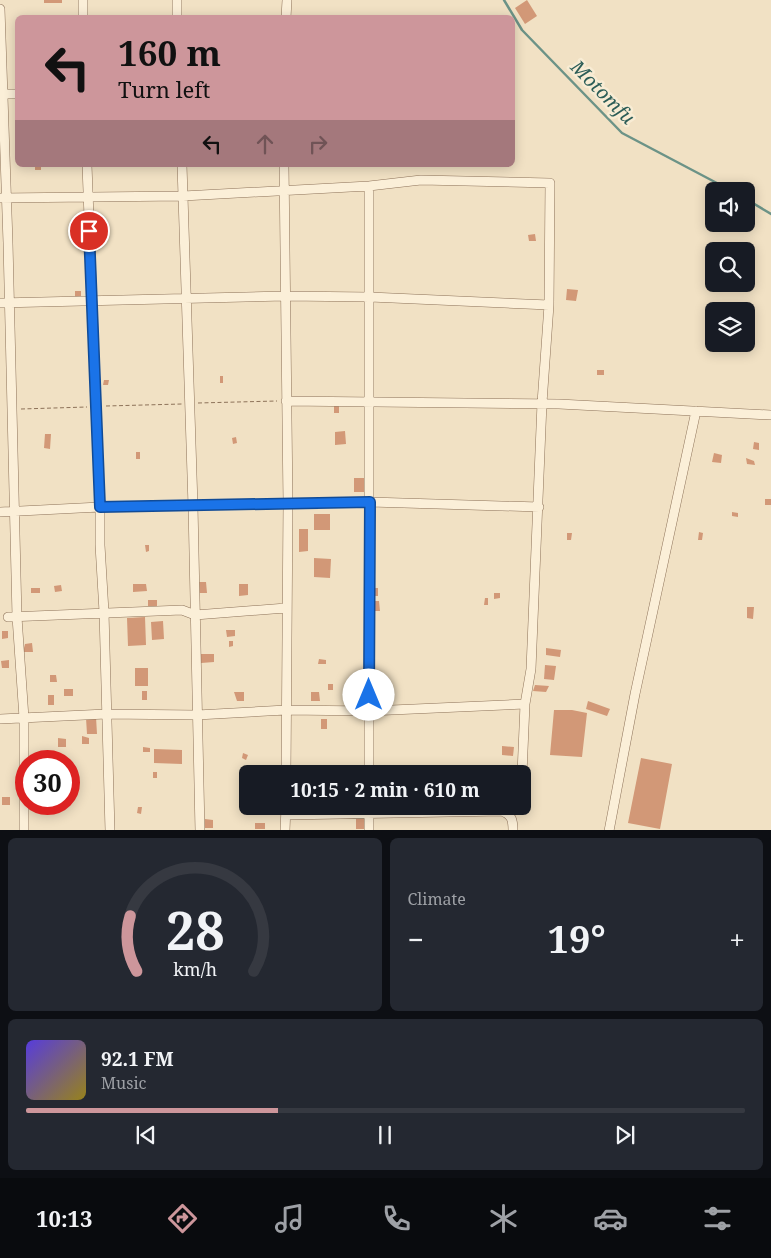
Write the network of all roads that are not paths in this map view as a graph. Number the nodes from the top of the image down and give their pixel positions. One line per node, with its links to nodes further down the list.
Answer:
1 (83, 0): 5 (street)
2 (177, 0): 6 (street)
3 (287, 0): 7 (street)
4 (0, 9): 8 (street)
5 (83, 15)
6 (178, 15)
7 (286, 15)
8 (2, 94): 9 (street); 17 (street)
9 (15, 94)
10 (86, 167): 16 (street)
11 (182, 167): 15 (street)
12 (284, 167): 14 (street)
13 (369, 186): 14 (street); 19 (street); 23 (street)
14 (284, 191): 15 (street); 18 (street)
15 (183, 196): 16 (street); 20 (street)
16 (88, 197): 17 (street); 21 (street)
17 (3, 198): 22 (street)
18 (285, 296): 19 (street); 20 (street); 24 (street)
19 (370, 297): 23 (street); 25 (street)
20 (186, 299): 21 (street); 31 (street)
21 (92, 301): 22 (street); 33 (street)
22 (5, 303): 34 (street)
23 (549, 304): 26 (street)
24 (286, 401): 25 (street); 30 (street)
25 (370, 402): 26 (street); 29 (street)
26 (542, 404): 27 (street); 32 (street)
27 (696, 411): 28 (street); 59 (street)
28 (771, 415)
29 (370, 502): 30 (street); 32 (street); 42 (street)
30 (288, 503): 31 (street); 36 (street)
31 (193, 506): 33 (street); 38 (street)
32 (539, 506): 40 (street)
33 (100, 507): 34 (street); 37 (street)
34 (14, 511): 35 (street); 39 (street)
35 (0, 512)
36 (286, 608): 38 (street); 41 (street)
37 (104, 612): 38 (street); 39 (street); 43 (street)
38 (195, 615): 44 (street)
39 (13, 617): 45 (street)
40 (525, 704): 42 (street); 49 (street)
41 (286, 710): 42 (street); 44 (street); 47 (street)
42 (369, 712): 48 (street)
43 (106, 714): 44 (street); 45 (street); 54 (street)
44 (197, 715): 55 (street)
45 (24, 718): 46 (street); 53 (street)
46 (0, 719)
47 (286, 765)
48 (369, 765)
49 (522, 765)
50 (286, 815): 56 (street)
51 (369, 815): 57 (street)
52 (509, 815): 58 (street)
53 (24, 830)
54 (110, 830)
55 (200, 830)
56 (285, 830)
57 (369, 830)
58 (513, 830)
59 (609, 830)

